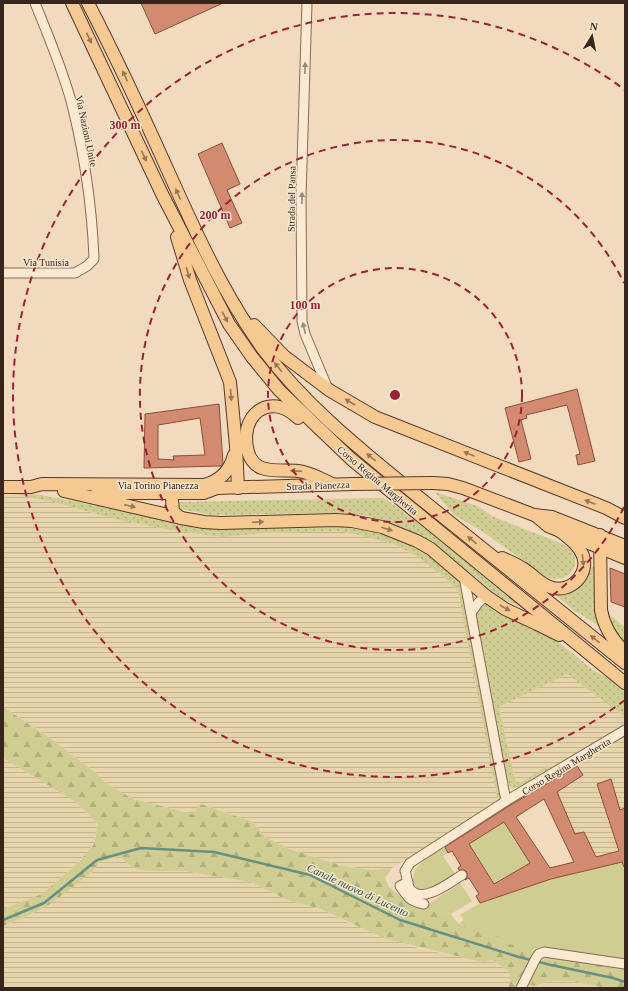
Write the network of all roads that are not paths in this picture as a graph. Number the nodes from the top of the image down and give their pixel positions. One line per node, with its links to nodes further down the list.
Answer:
1 (35, 3): 6 (street, Via Nazioni Unite)
2 (72, 3): 5 (main road, one-way to 5)
3 (88, 3): 8 (main road, Corso Regina Margherita, one-way to 3)
4 (307, 3): 9 (street, Strada del Pansa, one-way to 4)
5 (169, 209): 10 (main road, one-way to 10); 11 (main road, Corso Regina Margherita, one-way to 11)
6 (88, 266): 7 (street, Via Tunisia)
7 (3, 273)
8 (233, 304): 9 (main road); 25 (main road, Corso Regina Margherita, one-way to 8)
9 (329, 390): 22 (main road, one-way to 9)
10 (236, 446): 13 (main road); 17 (main road)
11 (350, 459): 12 (main road, one-way to 11); 31 (main road, Corso Regina Margherita)
12 (332, 484): 17 (main road, Strada Pianezza); 20 (main road, Strada Pianezza, bridge)
13 (204, 485): 16 (main road, Via Torino Pianezza); 18 (main road, Via Torino Pianezza)
14 (3, 487): 15 (main road, Via Torino Pianezza)
15 (31, 487): 18 (main road, Via Torino Pianezza); 19 (main road, Via Torino Pianezza)
16 (217, 488): 17 (main road, Strada Pianezza); 18 (main road, Via Torino Pianezza)
17 (238, 488)
18 (172, 489): 19 (main road, Via Torino Pianezza); 21 (main road)
19 (64, 491): 21 (main road, one-way to 21)
20 (534, 515): 23 (main road, Strada Pianezza); 24 (main road, Strada Pianezza)
21 (181, 518): 28 (main road, one-way to 28)
22 (625, 518)
23 (560, 531): 24 (main road, Strada Pianezza); 25 (main road, one-way to 25)
24 (600, 542): 26 (main road, Strada Pianezza); 27 (main road)
25 (484, 550): 33 (main road, Corso Regina Margherita, one-way to 25)
26 (622, 553): 27 (main road)
27 (601, 572): 32 (main road)
28 (464, 578): 29 (main road); 30 (street)
29 (486, 596): 30 (street); 31 (main road, one-way to 31)
30 (471, 613): 36 (street)
31 (586, 651): 34 (main road, Corso Regina Margherita)
32 (625, 652)
33 (625, 663)
34 (625, 683)
35 (625, 730): 36 (street, Corso Regina Margherita)
36 (506, 801): 38 (street, Corso Regina Margherita)
37 (462, 875): 38 (street)
38 (408, 882): 39 (street, Corso Regina Margherita)
39 (424, 904)
40 (625, 964): 41 (street)
41 (521, 988)

